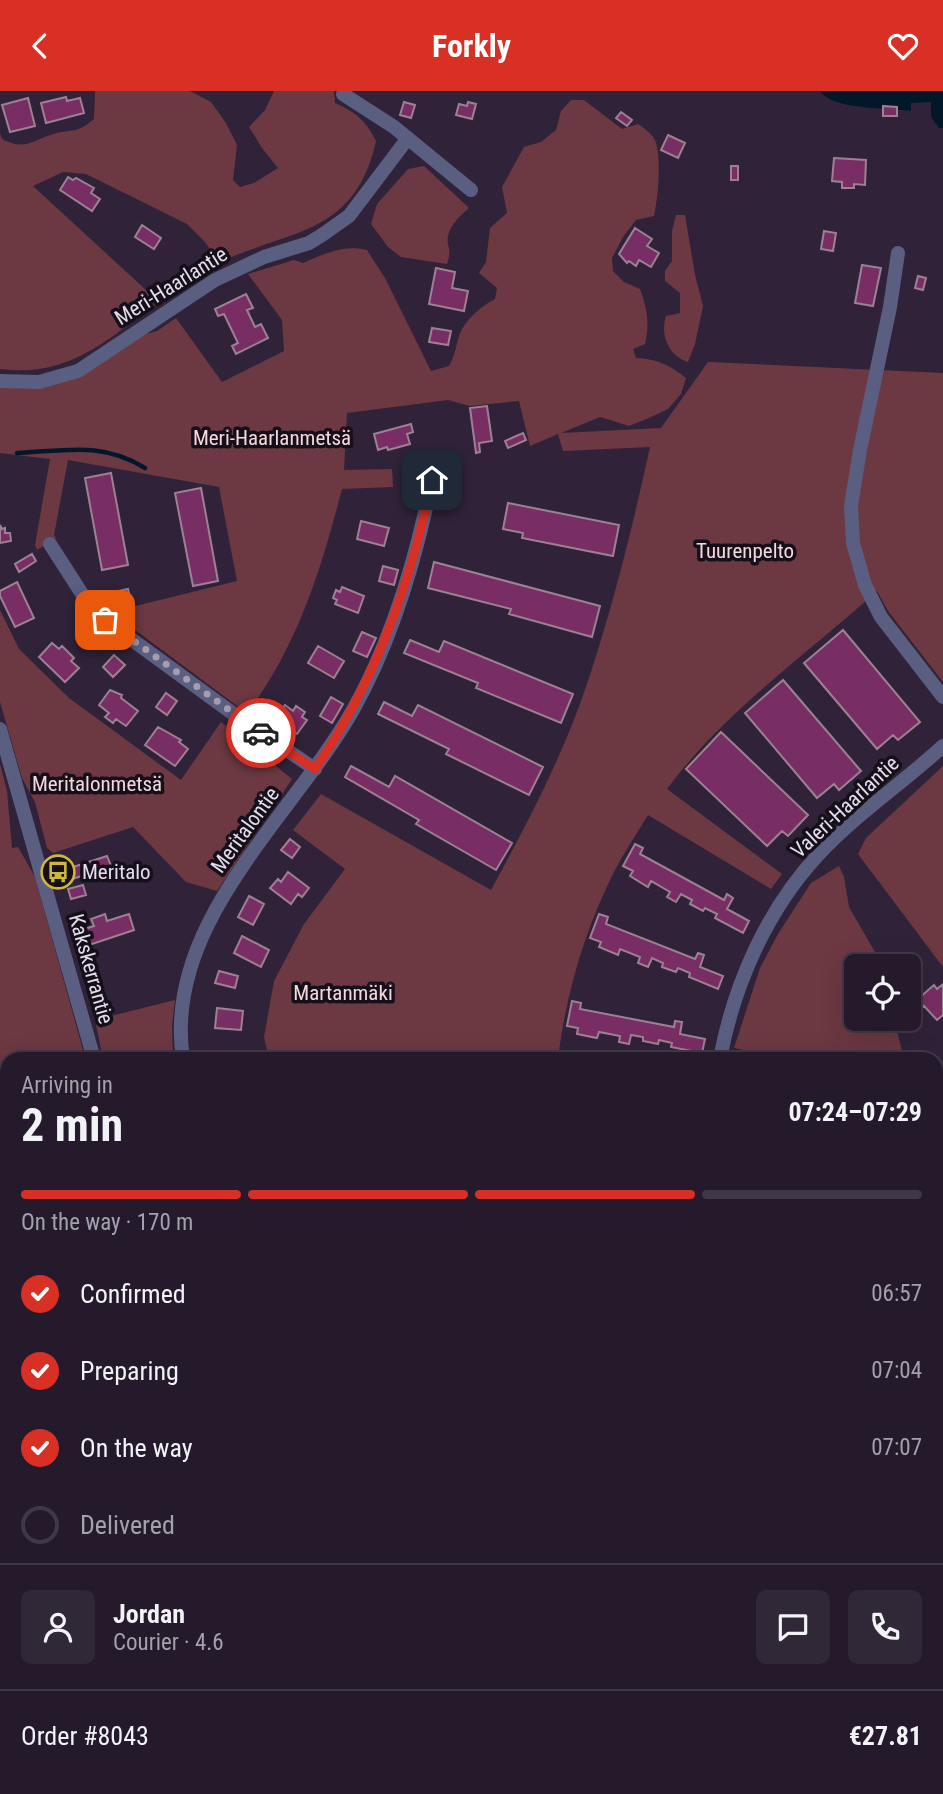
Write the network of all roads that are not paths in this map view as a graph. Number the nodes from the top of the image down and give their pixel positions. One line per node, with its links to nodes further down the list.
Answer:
1 (342, 94): 2 (street)
2 (408, 138): 3 (street); 5 (street, Meri-Haarlantie)
3 (471, 190)
4 (898, 253): 8 (street)
5 (0, 381)
6 (432, 480): 11 (street, Meritalontie)
7 (50, 544): 11 (street)
8 (943, 697)
9 (0, 729): 12 (street, Kakskerrantie)
10 (943, 746): 14 (street, Valeri-Haarlantie)
11 (315, 769): 13 (street, Meritalontie)
12 (92, 1052)
13 (183, 1052)
14 (722, 1052)

